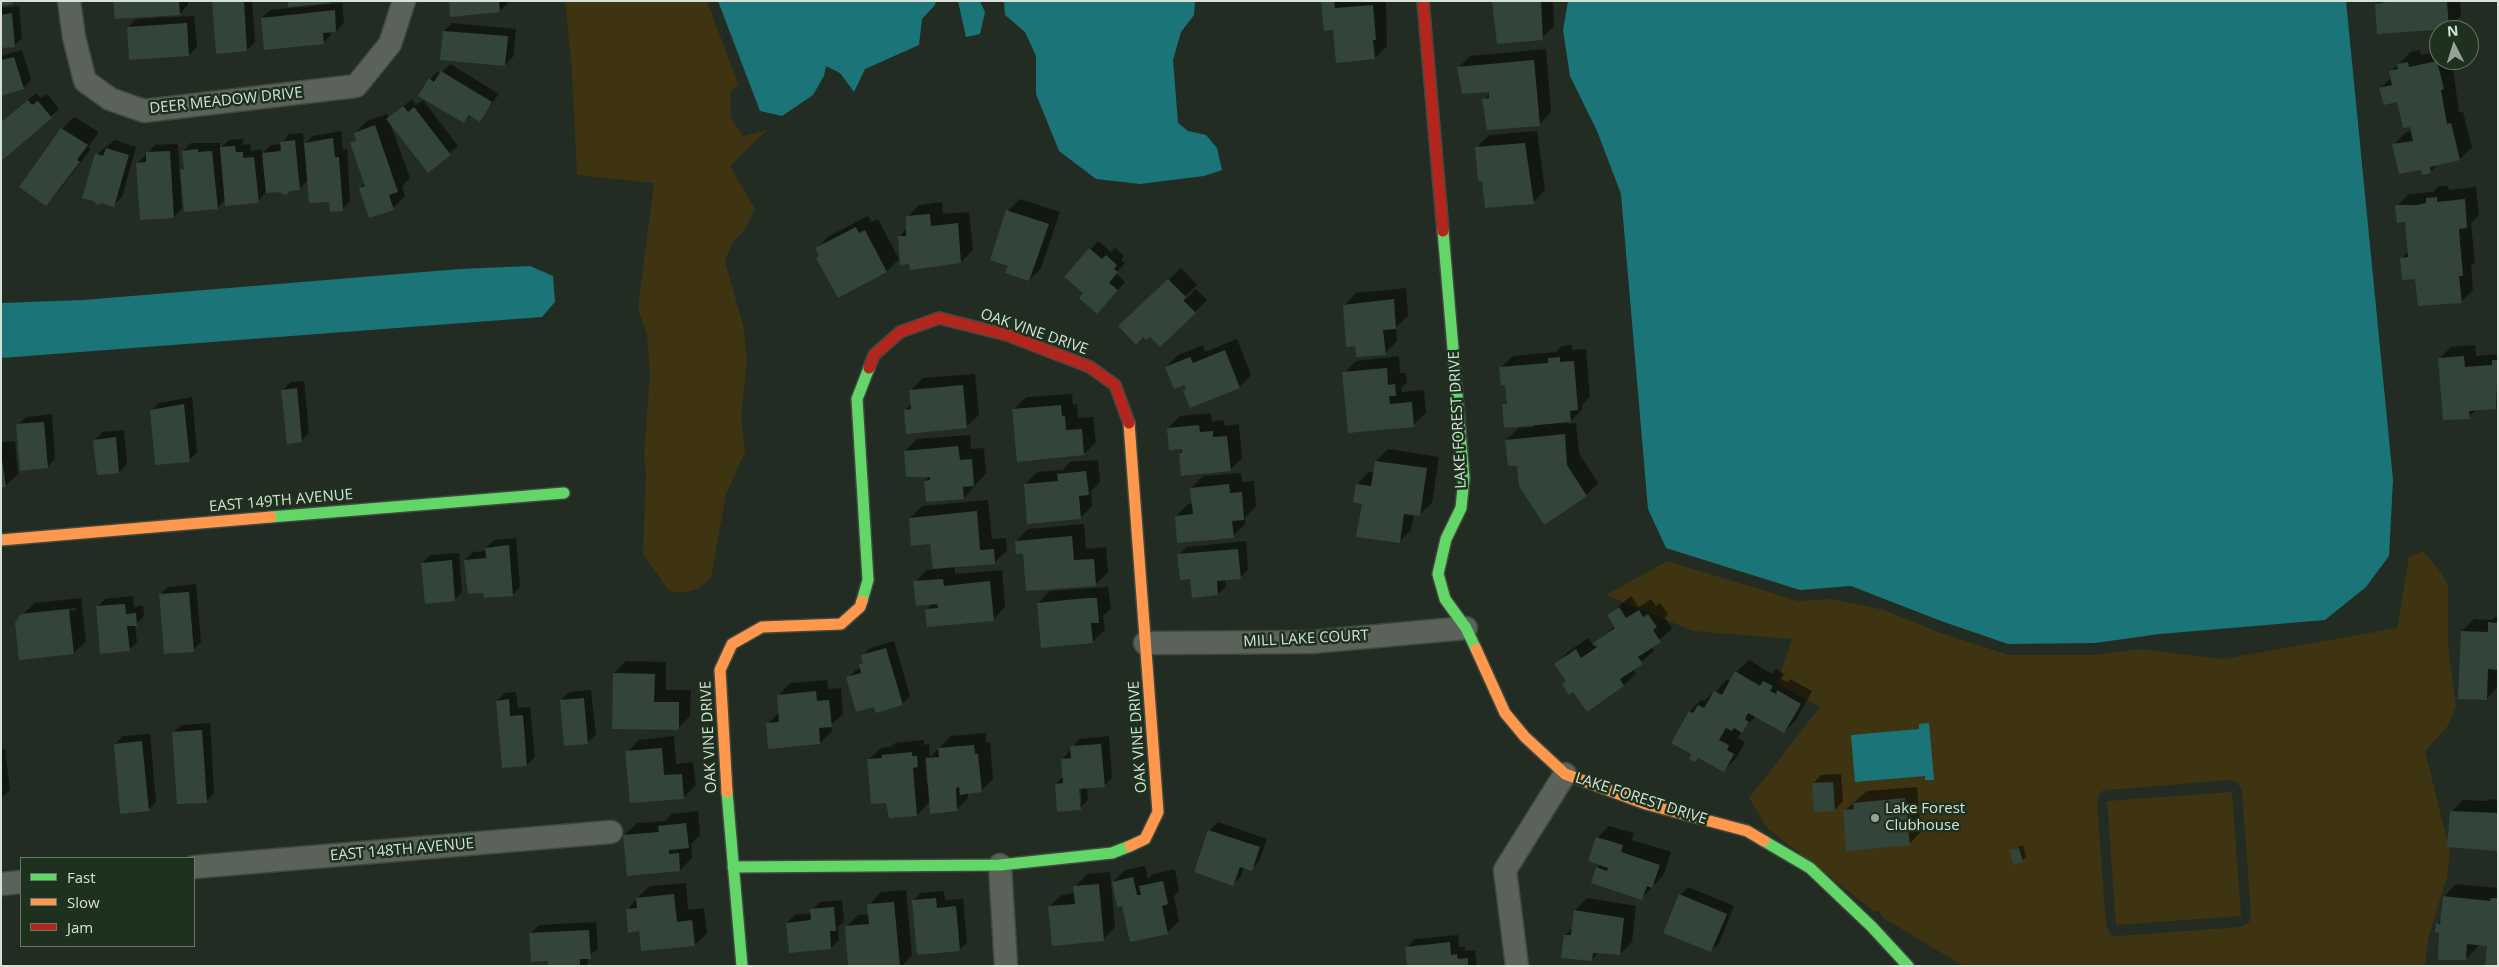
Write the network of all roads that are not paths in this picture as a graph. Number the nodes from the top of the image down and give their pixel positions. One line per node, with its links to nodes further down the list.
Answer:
1 (70, 1): 2 (street, DEER MEADOW DRIVE)
2 (404, 1)
3 (1423, 1): 6 (street, LAKE FOREST DRIVE)
4 (564, 493): 5 (street, EAST 149TH AVENUE)
5 (1, 540)
6 (1466, 628): 7 (street, MILL LAKE COURT); 8 (street, LAKE FOREST DRIVE)
7 (1145, 643): 10 (street, OAK VINE DRIVE); 12 (street, OAK VINE DRIVE)
8 (1565, 774): 15 (street, LAKE FOREST DRIVE); 18 (street)
9 (611, 832): 11 (street, EAST 148TH AVENUE)
10 (1000, 865): 12 (street, OAK VINE DRIVE); 17 (street)
11 (195, 867)
12 (733, 868): 16 (street, OAK VINE DRIVE)
13 (20, 882): 14 (street)
14 (1, 884)
15 (1872, 927): 19 (street, LAKE FOREST DRIVE); 20 (street, LAKE FOREST DRIVE)
16 (742, 966)
17 (1006, 966)
18 (1517, 966)
19 (1891, 966)
20 (1908, 966)

